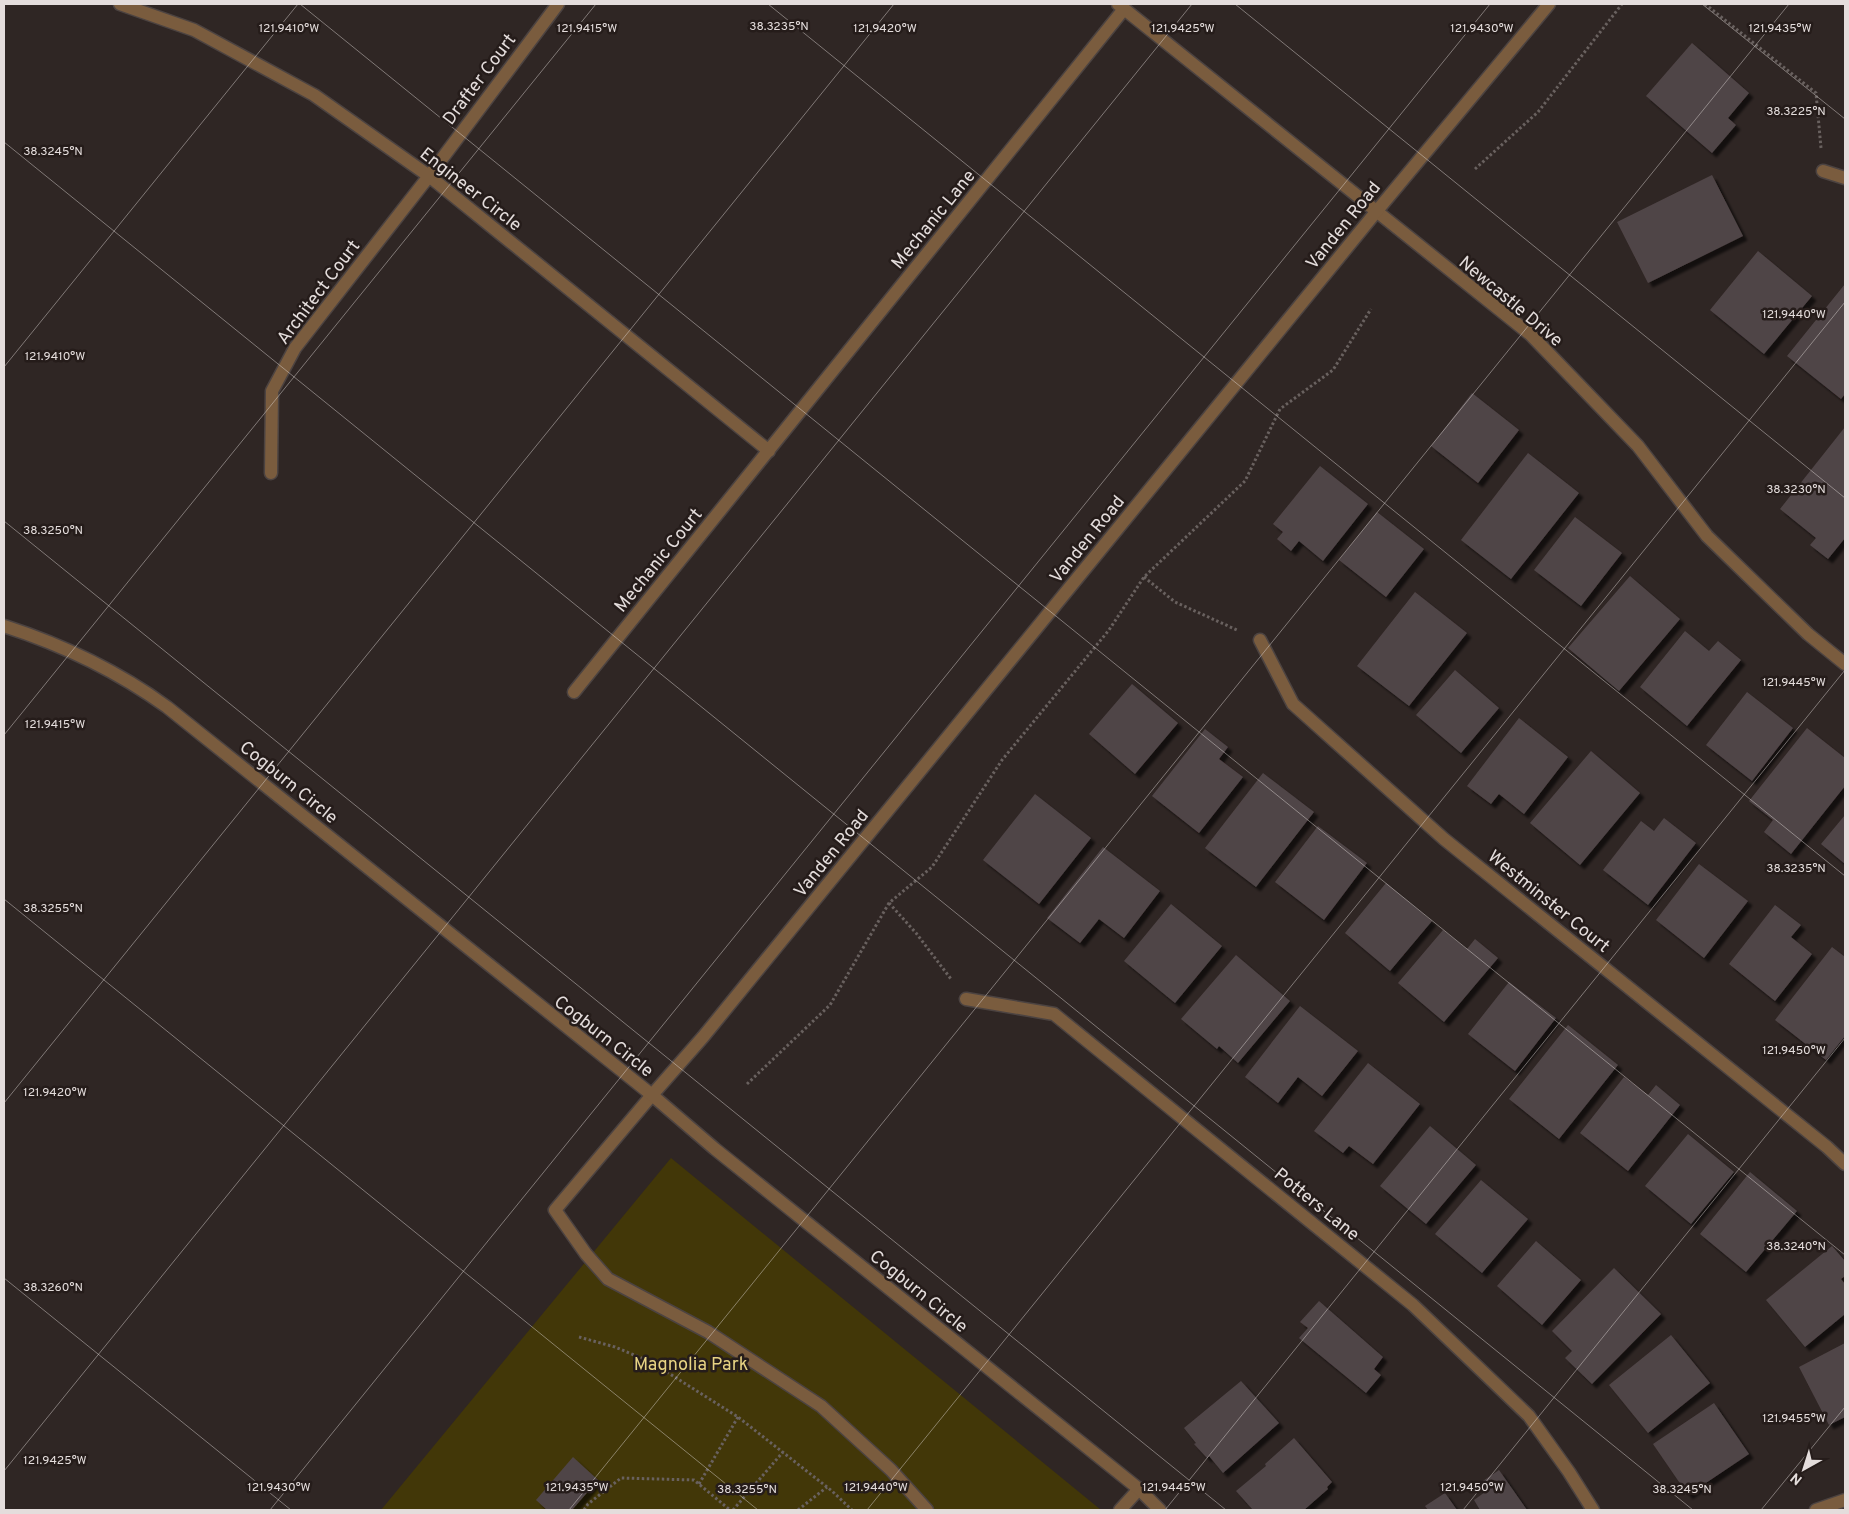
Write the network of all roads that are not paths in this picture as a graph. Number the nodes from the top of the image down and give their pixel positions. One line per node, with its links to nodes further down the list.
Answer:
1 (120, 4): 6 (street, Engineer Circle)
2 (558, 4): 6 (street, Drafter Court)
3 (1549, 4): 8 (street, Vanden Road)
4 (1121, 6): 8 (street, Newcastle Drive); 9 (street, Mechanic Lane)
5 (1823, 172): 7 (street)
6 (429, 176): 9 (street, Engineer Circle); 10 (street, Architect Court)
7 (1845, 178)
8 (1376, 212): 13 (street, Newcastle Drive); 16 (street, Vanden Road)
9 (769, 451): 14 (street, Mechanic Court)
10 (270, 473)
11 (4, 626): 16 (street, Cogburn Circle)
12 (1260, 640): 17 (street, Westminster Court)
13 (1845, 664)
14 (574, 692)
15 (966, 1000): 23 (street, Potters Lane)
16 (652, 1095): 18 (street, Cogburn Circle); 20 (street, Vanden Road)
17 (1845, 1164)
18 (1139, 1489): 21 (street); 22 (street, Cogburn Circle)
19 (1845, 1500): 24 (street)
20 (927, 1510)
21 (1120, 1510)
22 (1160, 1510)
23 (1593, 1510)
24 (1816, 1510)

